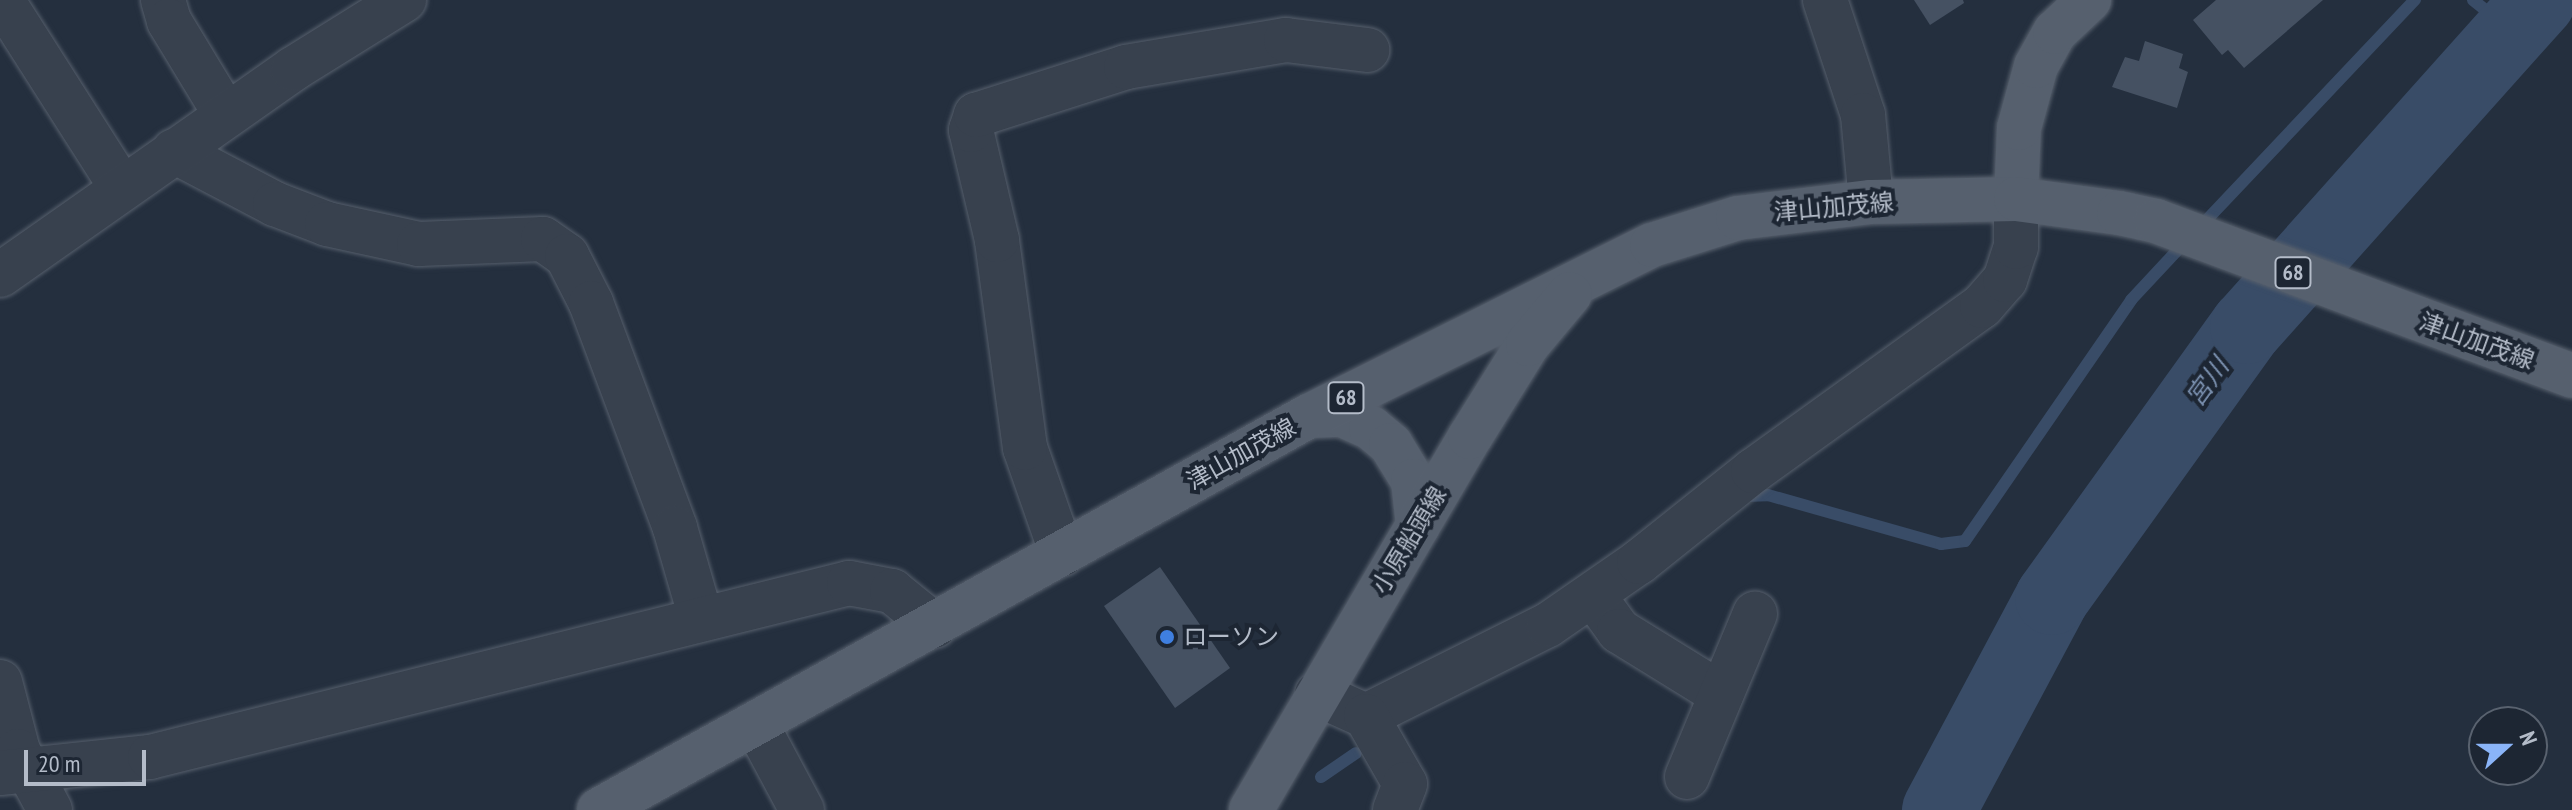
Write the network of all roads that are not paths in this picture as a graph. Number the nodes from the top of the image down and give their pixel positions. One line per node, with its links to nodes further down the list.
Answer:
1 (2, 0): 9 (street)
2 (163, 0): 7 (street)
3 (404, 0): 7 (street)
4 (1825, 0): 11 (street)
5 (2089, 0): 10 (main road)
6 (1367, 50): 17 (street)
7 (226, 115): 8 (street)
8 (174, 151): 9 (street); 20 (street)
9 (121, 187): 12 (street)
10 (2016, 199): 11 (main road, 津山加茂線 / 68); 14 (main road, 津山加茂線 / 68); 18 (street)
11 (1871, 202): 13 (main road, 津山加茂線 / 68)
12 (0, 275)
13 (1581, 280): 15 (main road, 津山加茂線 / 68); 16 (main road, 小原船頭線)
14 (2572, 376)
15 (1309, 416): 16 (main road); 17 (main road, 津山加茂線 / 68)
16 (1418, 526): 23 (main road, 小原船頭線)
17 (1062, 554): 21 (main road, 津山加茂線 / 68)
18 (1593, 595): 24 (street); 25 (street)
19 (1755, 614): 24 (street)
20 (701, 618): 21 (street); 28 (street)
21 (935, 626): 26 (main road, 津山加茂線 / 68)
22 (0, 682): 28 (street)
23 (1317, 694): 25 (street); 31 (main road, 小原船頭線)
24 (1721, 694): 27 (street)
25 (1366, 716): 32 (street)
26 (756, 724): 29 (main road, 津山加茂線 / 68); 30 (street)
27 (1687, 777)
28 (28, 785)
29 (599, 810)
30 (802, 810)
31 (1251, 810)
32 (1395, 810)

